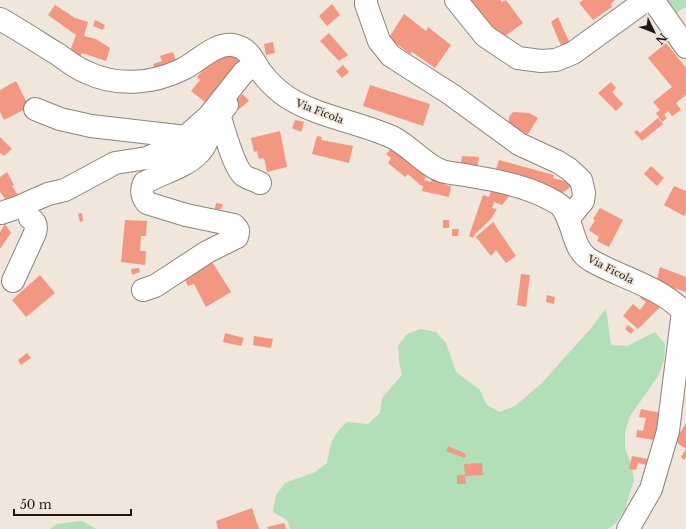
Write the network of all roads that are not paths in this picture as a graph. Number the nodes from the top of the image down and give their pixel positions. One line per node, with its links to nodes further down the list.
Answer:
1 (366, 0): 14 (street)
2 (456, 0): 3 (street)
3 (646, 0)
4 (653, 0): 6 (street)
5 (0, 19): 7 (street, Via Ficola)
6 (686, 47)
7 (258, 68): 9 (street); 11 (street); 14 (street, Via Ficola)
8 (35, 110): 10 (street)
9 (208, 116): 10 (street); 17 (street)
10 (186, 137): 12 (street)
11 (260, 183)
12 (32, 209): 13 (street); 15 (street); 16 (street)
13 (1, 213)
14 (568, 219): 18 (street, Via Ficola)
15 (22, 239)
16 (13, 281)
17 (143, 290)
18 (628, 529)

